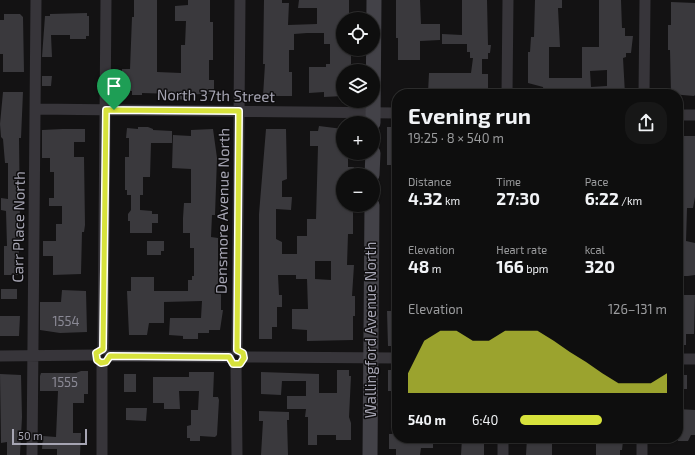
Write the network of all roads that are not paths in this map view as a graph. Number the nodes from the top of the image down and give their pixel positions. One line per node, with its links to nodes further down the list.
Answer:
1 (36, 0): 9 (street, Carr Place North)
2 (106, 0): 10 (street)
3 (240, 0): 11 (street, Densmore Avenue North)
4 (374, 0): 16 (street)
5 (508, 0): 7 (street)
6 (645, 0): 8 (street)
7 (507, 89)
8 (644, 89)
9 (35, 110): 10 (street, North 37th Street); 20 (street, Carr Place North)
10 (106, 110): 11 (street, North 37th Street); 21 (street)
11 (239, 111): 15 (street, North 37th Street); 22 (street, Densmore Avenue North)
12 (392, 114): 17 (street, North 37th Street)
13 (683, 115): 14 (street)
14 (695, 115)
15 (336, 116)
16 (373, 116)
17 (380, 117)
18 (372, 212): 23 (street, Wallingford Avenue North)
19 (0, 356): 20 (street)
20 (32, 356): 21 (street); 29 (street, Carr Place North)
21 (103, 356): 22 (street); 30 (street)
22 (237, 357): 23 (street); 31 (street, Densmore Avenue North)
23 (371, 358): 24 (street); 32 (street, Wallingford Avenue North)
24 (392, 358)
25 (683, 359): 26 (street)
26 (695, 359)
27 (503, 443): 33 (street)
28 (642, 443): 34 (street)
29 (32, 455)
30 (102, 455)
31 (237, 455)
32 (370, 455)
33 (503, 455)
34 (642, 455)

